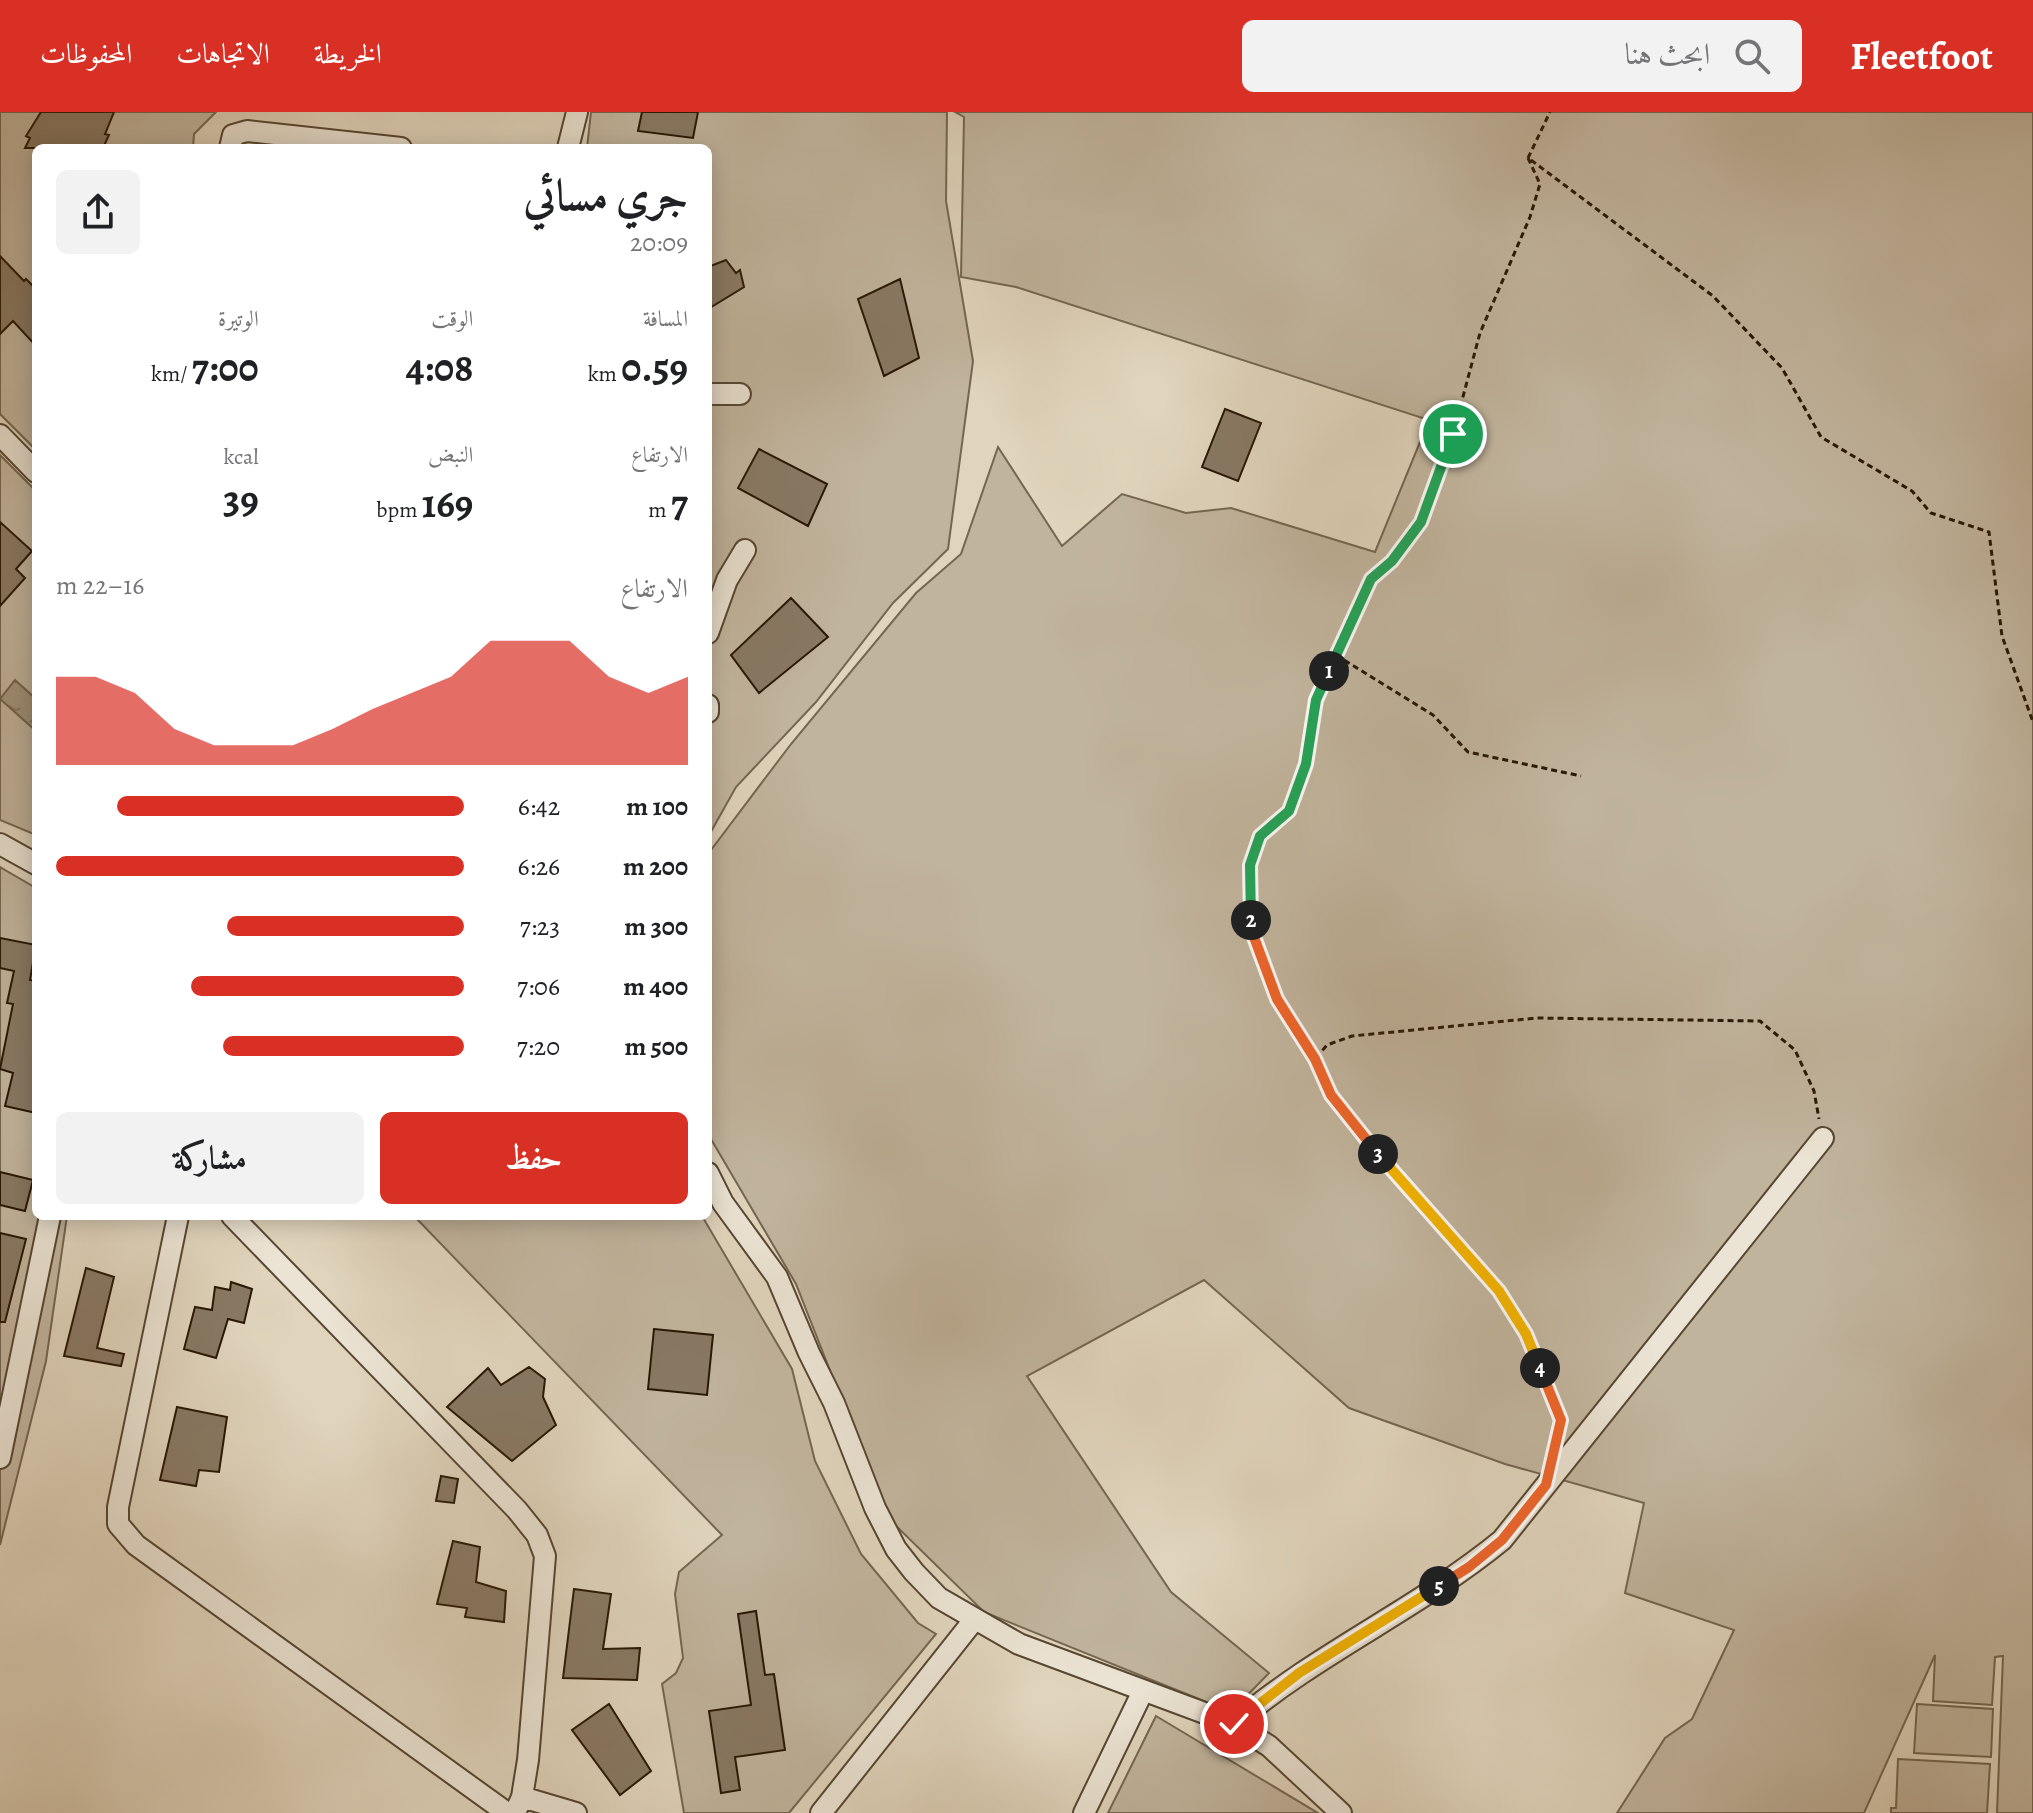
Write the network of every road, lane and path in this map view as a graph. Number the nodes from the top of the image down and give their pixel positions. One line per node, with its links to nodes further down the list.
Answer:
1 (577, 112): 5 (street)
2 (1550, 112): 6 (path)
3 (231, 144): 4 (street)
4 (365, 144)
5 (569, 144)
6 (1528, 158): 13 (path); 14 (path)
7 (712, 394): 8 (street)
8 (740, 394)
9 (0, 435): 10 (street)
10 (32, 468)
11 (745, 550): 12 (street)
12 (712, 622)
13 (1336, 655): 15 (path); 18 (path)
14 (2033, 722)
15 (1581, 776)
16 (0, 844): 17 (street)
17 (32, 862)
18 (1315, 1059): 19 (path); 24 (path)
19 (1823, 1138): 28 (street)
20 (712, 1181): 26 (street)
21 (49, 1220): 25 (street)
22 (177, 1220): 30 (street)
23 (236, 1220): 29 (street)
24 (1555, 1446)
25 (0, 1458)
26 (974, 1620): 27 (street); 32 (street)
27 (1143, 1691): 28 (street); 33 (street)
28 (1234, 1724): 34 (street)
29 (518, 1805): 31 (street)
30 (507, 1813)
31 (576, 1813)
32 (821, 1813)
33 (1084, 1813)
34 (1341, 1813)

